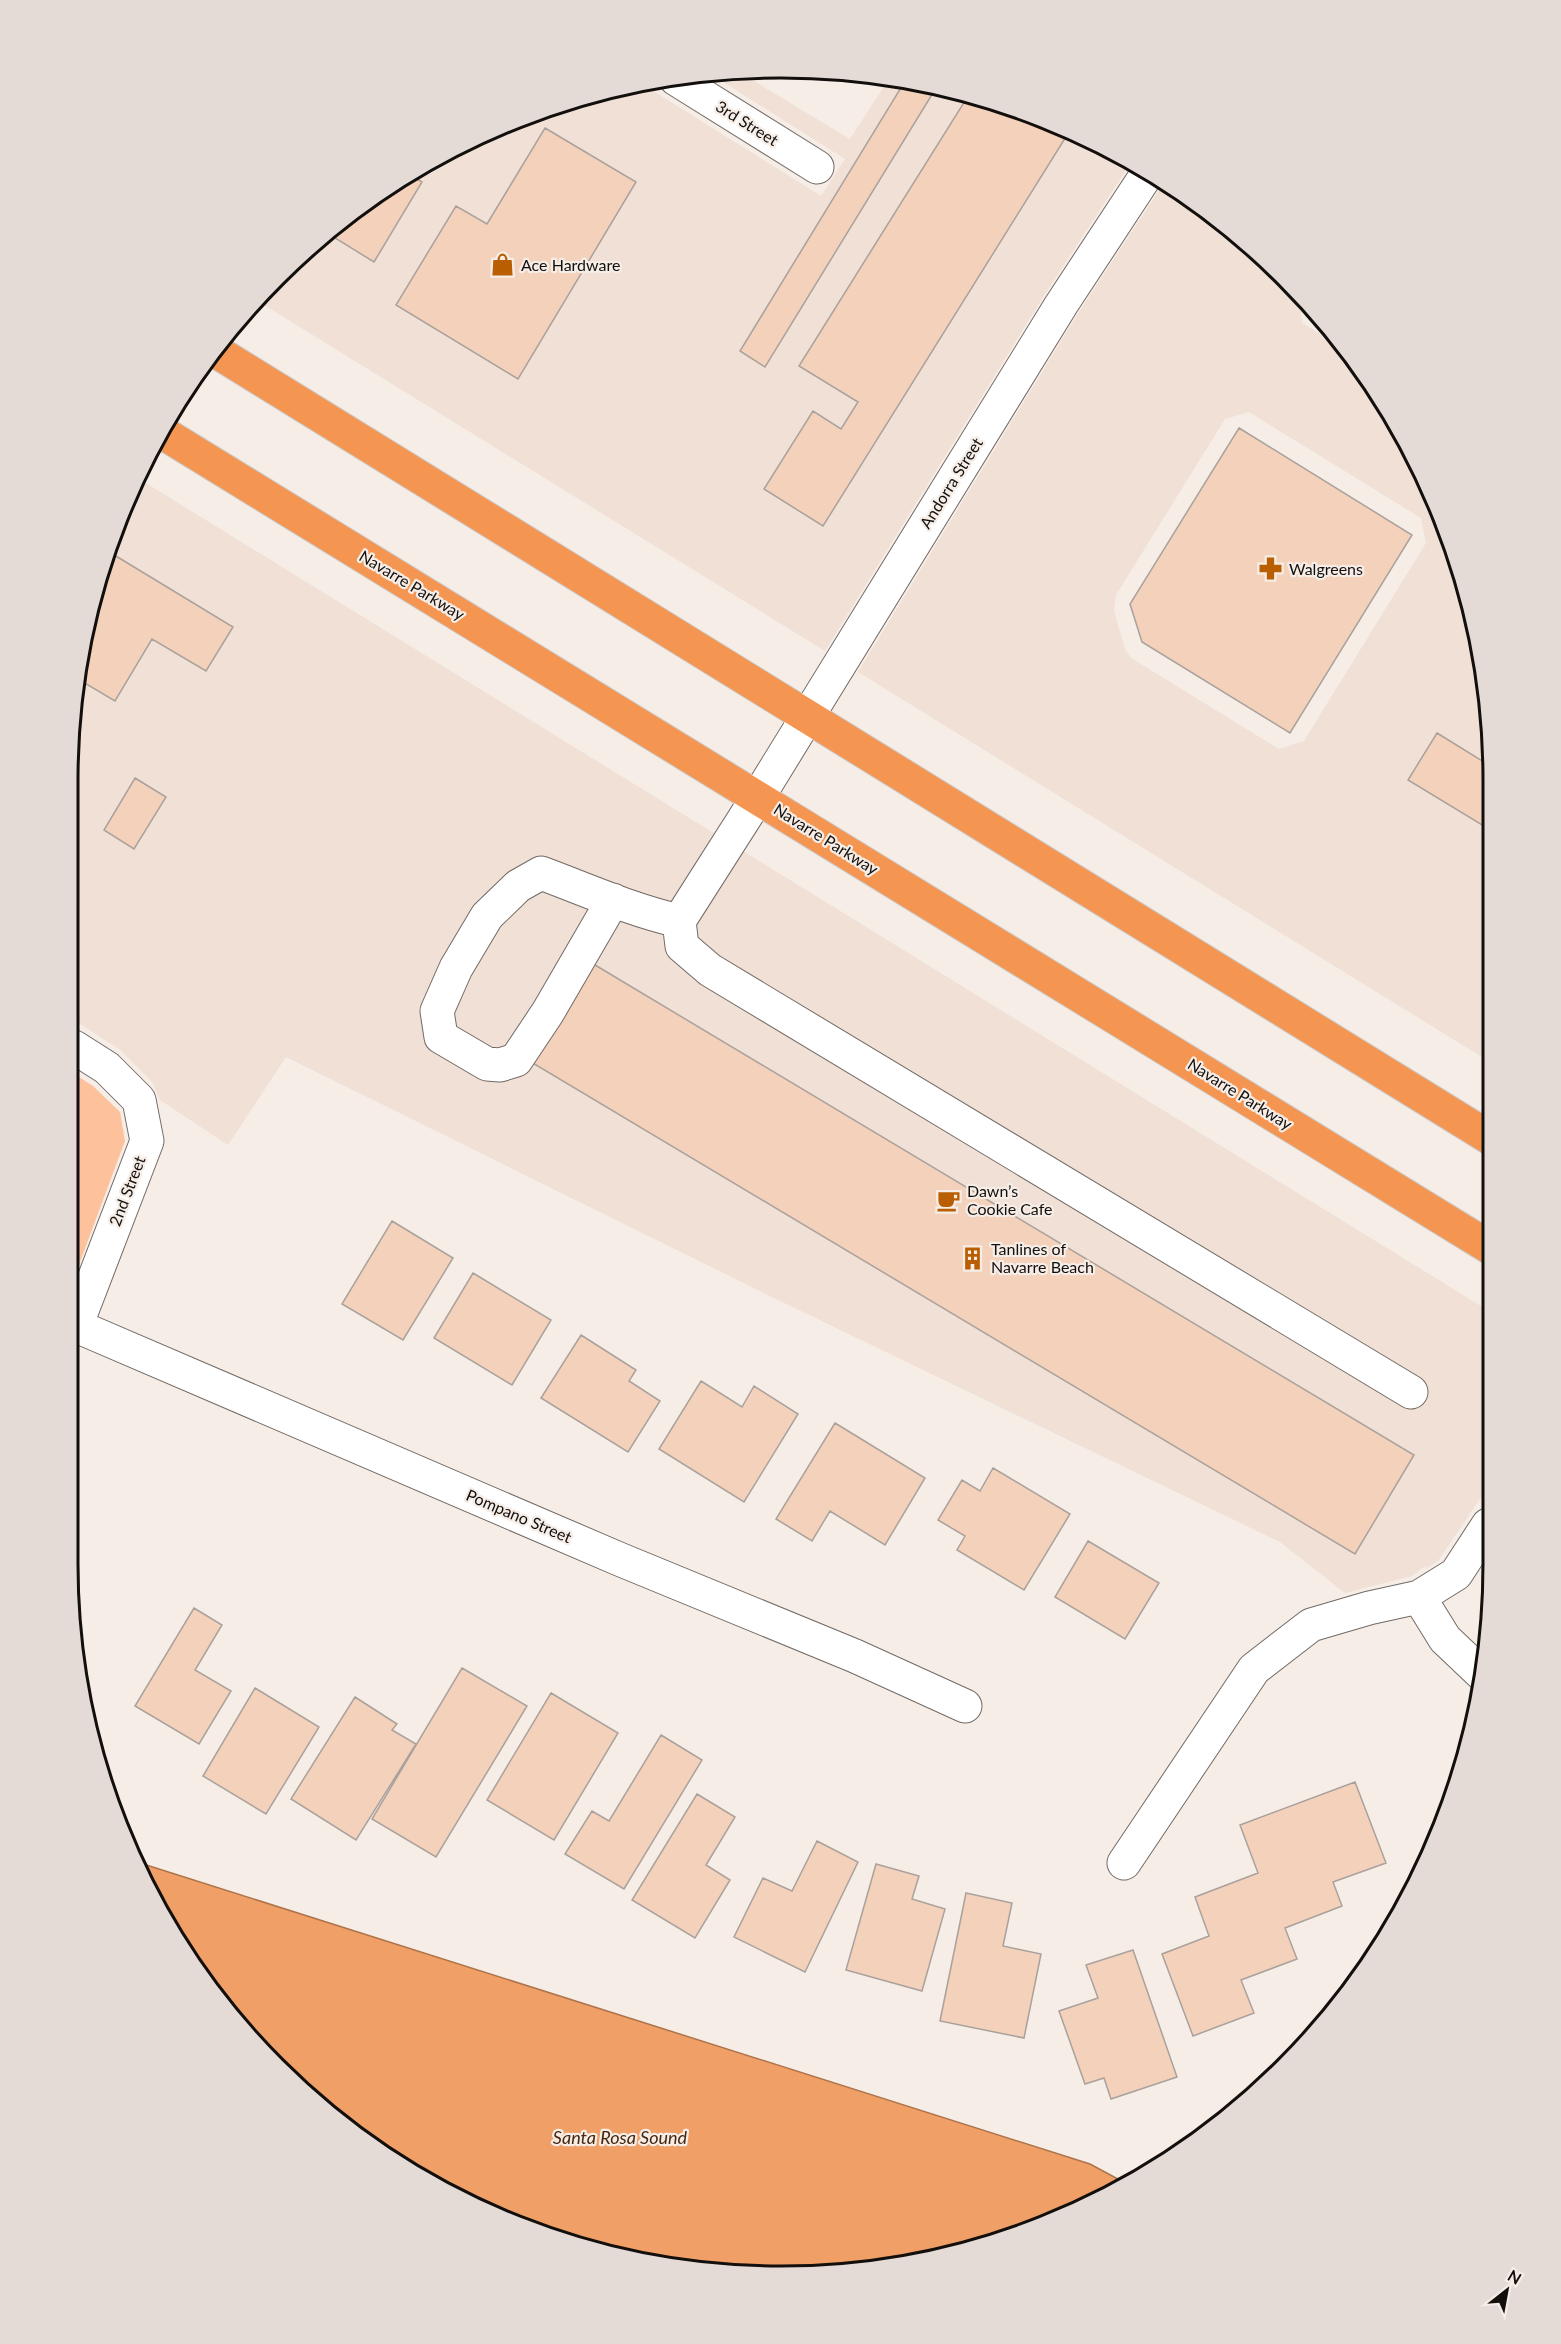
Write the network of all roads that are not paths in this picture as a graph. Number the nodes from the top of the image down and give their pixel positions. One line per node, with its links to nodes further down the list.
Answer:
1 (685, 85): 2 (street, 3rd Street)
2 (817, 167)
3 (1144, 179): 6 (street, Andorra Street)
4 (222, 355): 6 (highway)
5 (168, 436): 7 (highway, Navarre Parkway)
6 (807, 717): 7 (street, Andorra Street); 11 (highway)
7 (758, 797): 9 (street, Andorra Street); 12 (highway, Navarre Parkway)
8 (613, 900): 8 (street); 9 (street)
9 (679, 921): 15 (street)
10 (78, 1050): 13 (street, 2nd Street)
11 (1483, 1134)
12 (1483, 1243)
13 (78, 1318)
14 (78, 1327): 19 (street, Pompano Street)
15 (1411, 1392)
16 (1483, 1533): 17 (street)
17 (1419, 1596): 18 (street); 20 (street)
18 (1475, 1668)
19 (965, 1706)
20 (1124, 1863)

